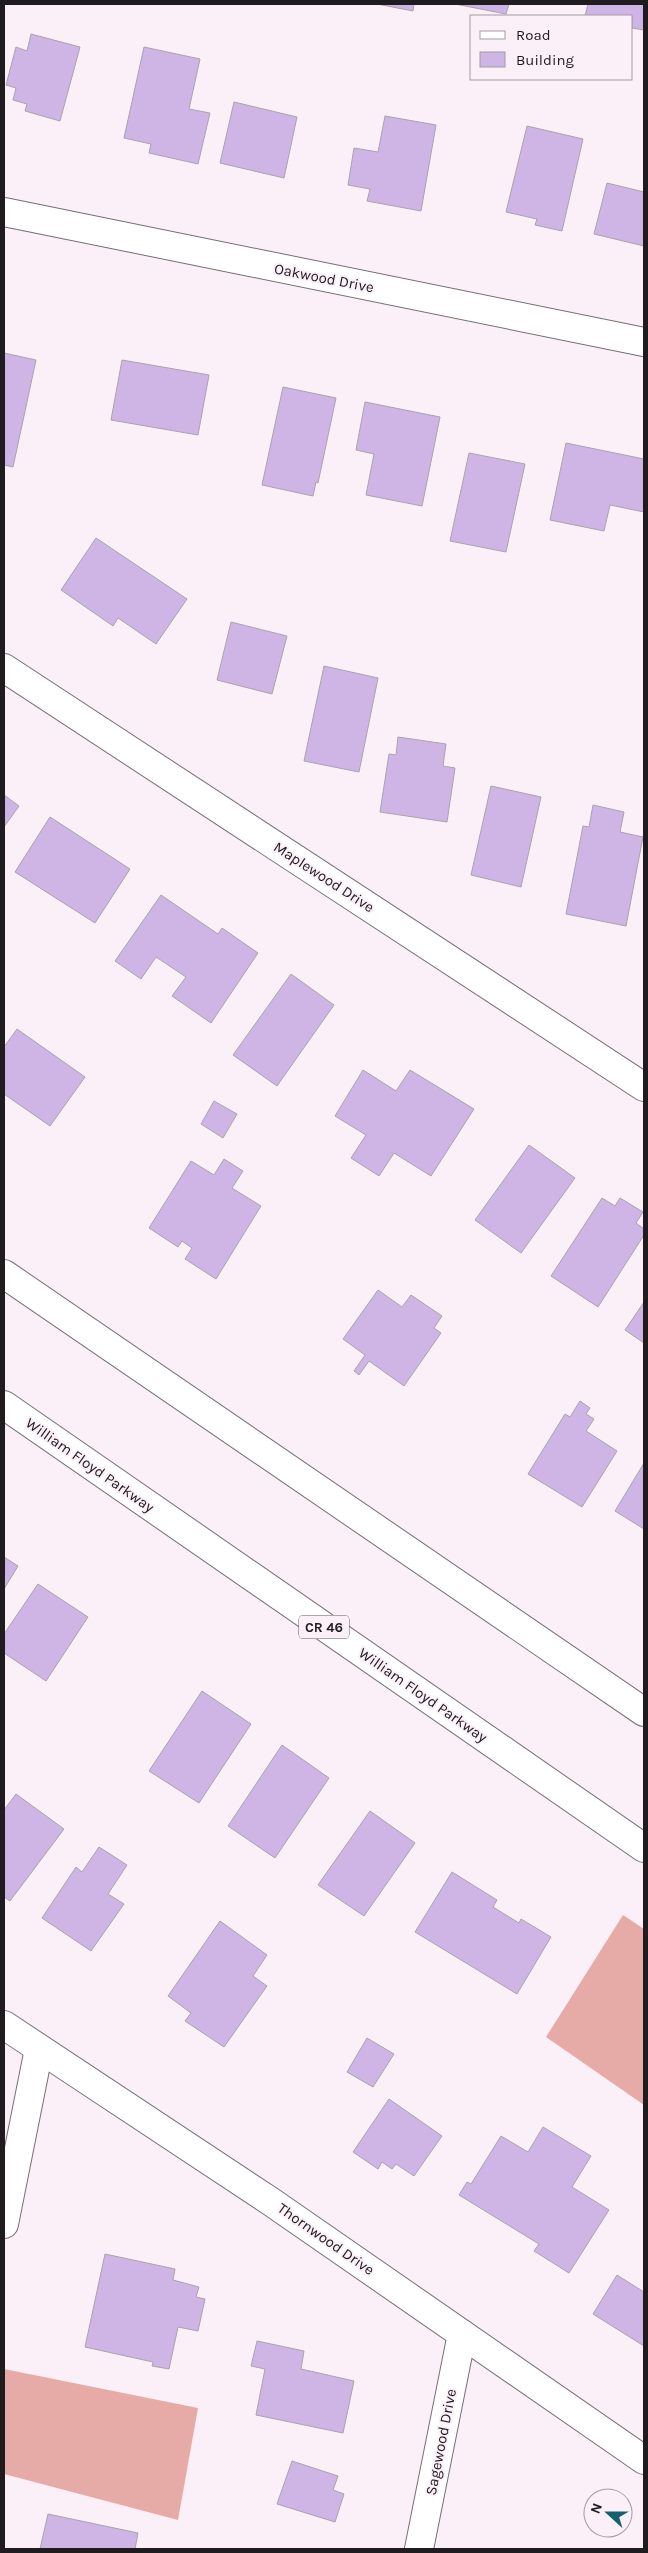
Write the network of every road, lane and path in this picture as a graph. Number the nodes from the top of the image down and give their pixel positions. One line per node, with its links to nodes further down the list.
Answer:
1 (4, 212): 2 (main road, Oakwood Drive)
2 (644, 342)
3 (4, 668): 4 (main road, Maplewood Drive)
4 (644, 1087)
5 (4, 1274): 7 (main road)
6 (4, 1405): 8 (main road, William Floyd Parkway / CR 46)
7 (644, 1712)
8 (644, 1848)
9 (4, 2024): 10 (main road, Thornwood Drive)
10 (39, 2049): 11 (main road); 12 (main road, Thornwood Drive)
11 (4, 2224)
12 (462, 2334): 13 (main road, Thornwood Drive); 14 (main road, Sagewood Drive)
13 (644, 2460)
14 (419, 2549)

